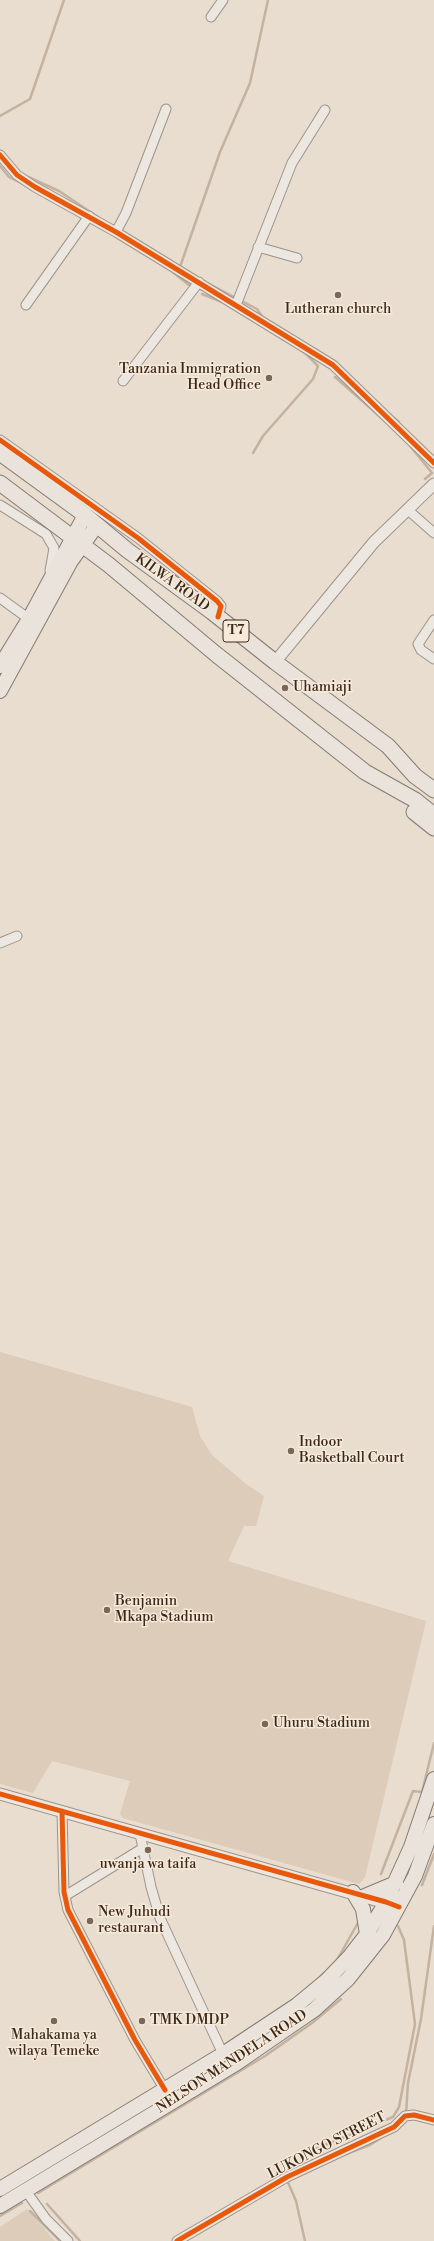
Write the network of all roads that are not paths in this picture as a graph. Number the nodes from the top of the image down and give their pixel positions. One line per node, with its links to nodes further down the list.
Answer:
1 (223, 0): 2 (street)
2 (211, 17)
3 (166, 109): 7 (street)
4 (325, 110): 8 (street)
5 (0, 155): 6 (street)
6 (89, 216): 7 (street); 11 (street)
7 (116, 232): 10 (street)
8 (258, 248): 9 (street); 12 (street)
9 (296, 258)
10 (199, 282): 12 (street); 13 (street)
11 (26, 305)
12 (236, 305): 16 (street)
13 (123, 381)
14 (0, 440): 30 (street)
15 (0, 453): 21 (highway, KILWA ROAD / T7)
16 (434, 463)
17 (0, 483): 22 (highway, KILWA ROAD / T7)
18 (434, 484): 20 (street)
19 (0, 505): 28 (street)
20 (408, 510): 24 (street); 34 (street)
21 (85, 515): 23 (highway, KILWA ROAD / T7); 25 (main road)
22 (57, 525): 25 (highway, KILWA ROAD / T7); 27 (main road)
23 (98, 525): 25 (main road); 30 (highway, KILWA ROAD / T7)
24 (434, 533)
25 (78, 541): 26 (highway, KILWA ROAD / T7); 27 (main road)
26 (97, 556): 27 (main road); 38 (highway, KILWA ROAD / T7)
27 (65, 561): 28 (main road); 36 (main road)
28 (46, 586): 31 (main road)
29 (0, 598): 31 (street)
30 (218, 617): 34 (highway, KILWA ROAD / T7)
31 (29, 619): 35 (main road)
32 (434, 620): 33 (street)
33 (434, 659)
34 (275, 662): 37 (highway, KILWA ROAD / T7)
35 (0, 666)
36 (0, 691)
37 (388, 746): 39 (highway, T7); 40 (highway, KILWA ROAD / T7)
38 (365, 772): 41 (highway, KILWA ROAD / T7); 42 (highway, T7)
39 (434, 781)
40 (434, 790)
41 (434, 815)
42 (434, 828)
43 (17, 936): 44 (street)
44 (0, 942)
45 (434, 1779): 51 (main road, NELSON MANDELA ROAD)
46 (0, 1794): 47 (street)
47 (62, 1811): 49 (street); 53 (street)
48 (434, 1824): 54 (main road, NELSON MANDELA ROAD)
49 (140, 1834): 50 (street); 52 (street)
50 (143, 1848): 53 (street); 56 (street)
51 (396, 1883): 52 (main road); 54 (main road, NELSON MANDELA ROAD)
52 (359, 1894): 54 (street); 55 (main road)
53 (65, 1896): 57 (street)
54 (393, 1904): 55 (main road, NELSON MANDELA ROAD); 60 (main road, NELSON MANDELA ROAD)
55 (367, 1934): 56 (main road, NELSON MANDELA ROAD)
56 (223, 2054): 57 (main road, NELSON MANDELA ROAD)
57 (165, 2090): 59 (main road, NELSON MANDELA ROAD)
58 (434, 2120): 63 (street, LUKONGO STREET)
59 (0, 2190)
60 (26, 2190): 61 (main road, NELSON MANDELA ROAD); 62 (street)
61 (0, 2206)
62 (68, 2241)
63 (177, 2241)

